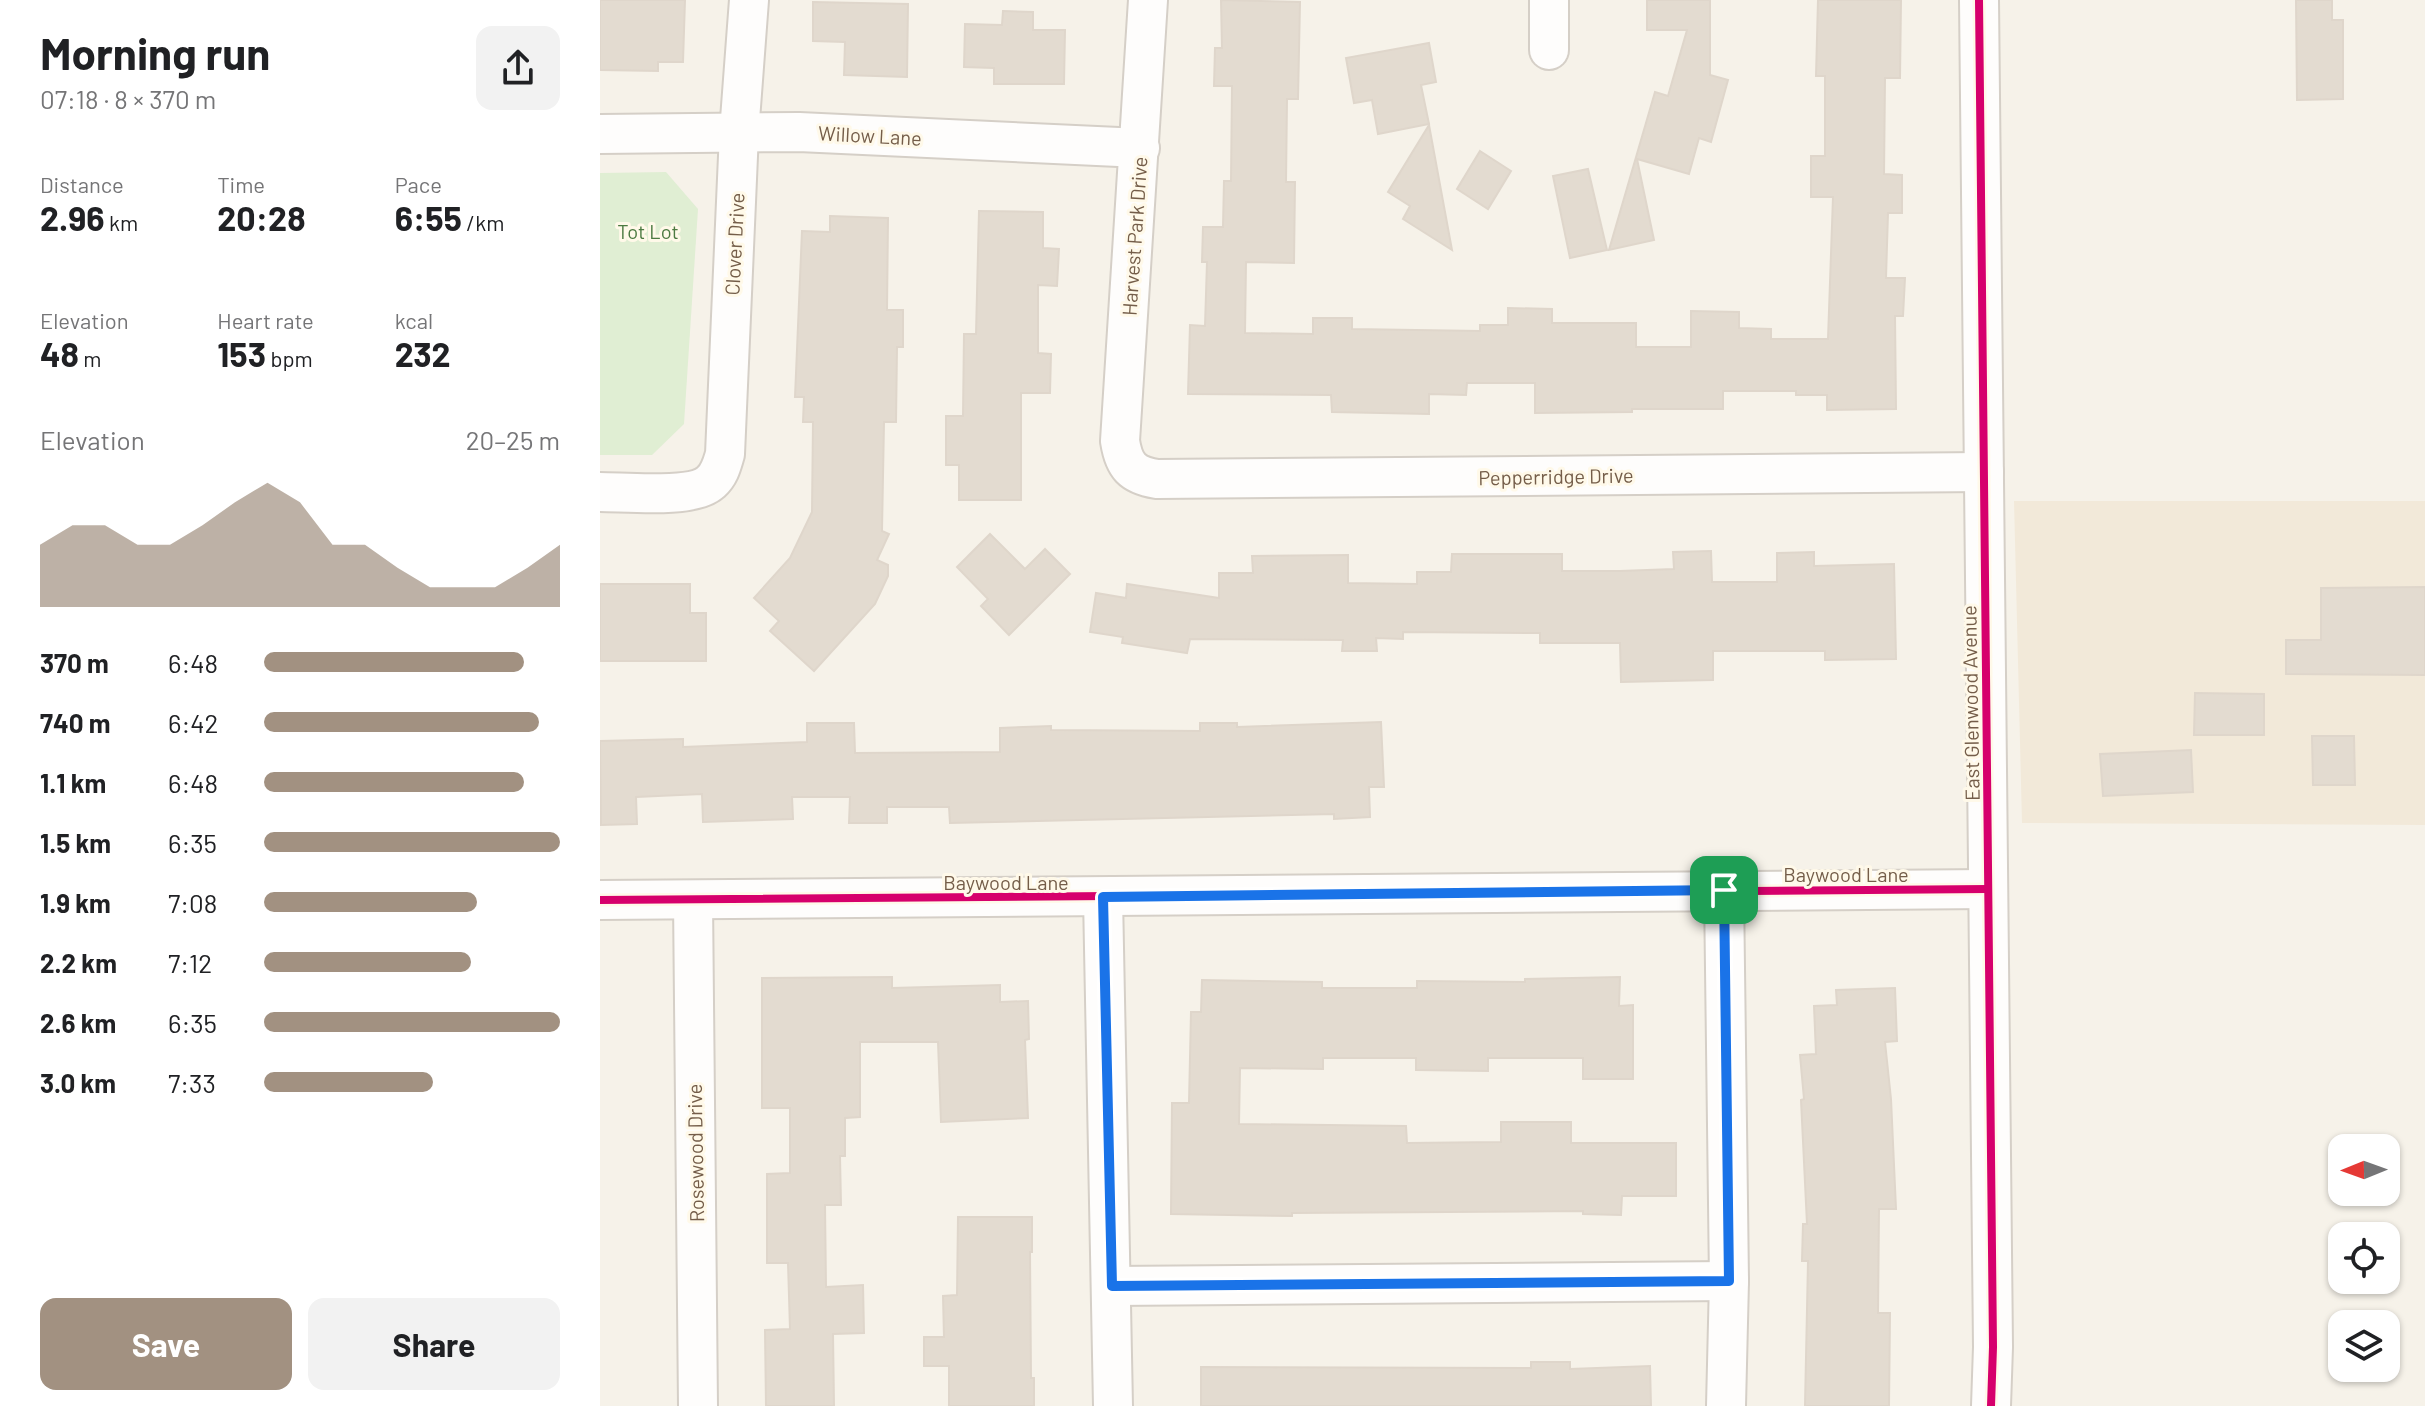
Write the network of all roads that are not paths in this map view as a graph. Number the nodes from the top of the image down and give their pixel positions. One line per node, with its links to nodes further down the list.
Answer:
1 (749, 0): 6 (street, Clover Drive)
2 (1148, 0): 8 (street, Harvest Park Drive)
3 (1549, 0): 5 (street)
4 (1979, 0): 10 (street, East Glenwood Avenue)
5 (1549, 50)
6 (739, 133): 7 (street, Willow Lane); 8 (street, Willow Lane); 11 (street, Clover Drive)
7 (600, 134)
8 (1140, 148): 9 (street, Harvest Park Drive)
9 (1129, 470): 10 (street, Pepperridge Drive)
10 (1984, 472): 12 (street, East Glenwood Avenue)
11 (600, 492)
12 (1988, 889): 13 (street, Baywood Lane); 22 (street, East Glenwood Avenue)
13 (1724, 890): 14 (street, Baywood Lane); 17 (street)
14 (1103, 897): 16 (street, Baywood Lane); 18 (street)
15 (600, 900): 16 (street, Baywood Lane)
16 (693, 900): 19 (street, Rosewood Drive)
17 (1729, 1281): 18 (street); 21 (street)
18 (1112, 1286): 20 (street)
19 (698, 1406)
20 (1113, 1406)
21 (1726, 1406)
22 (1991, 1406)

